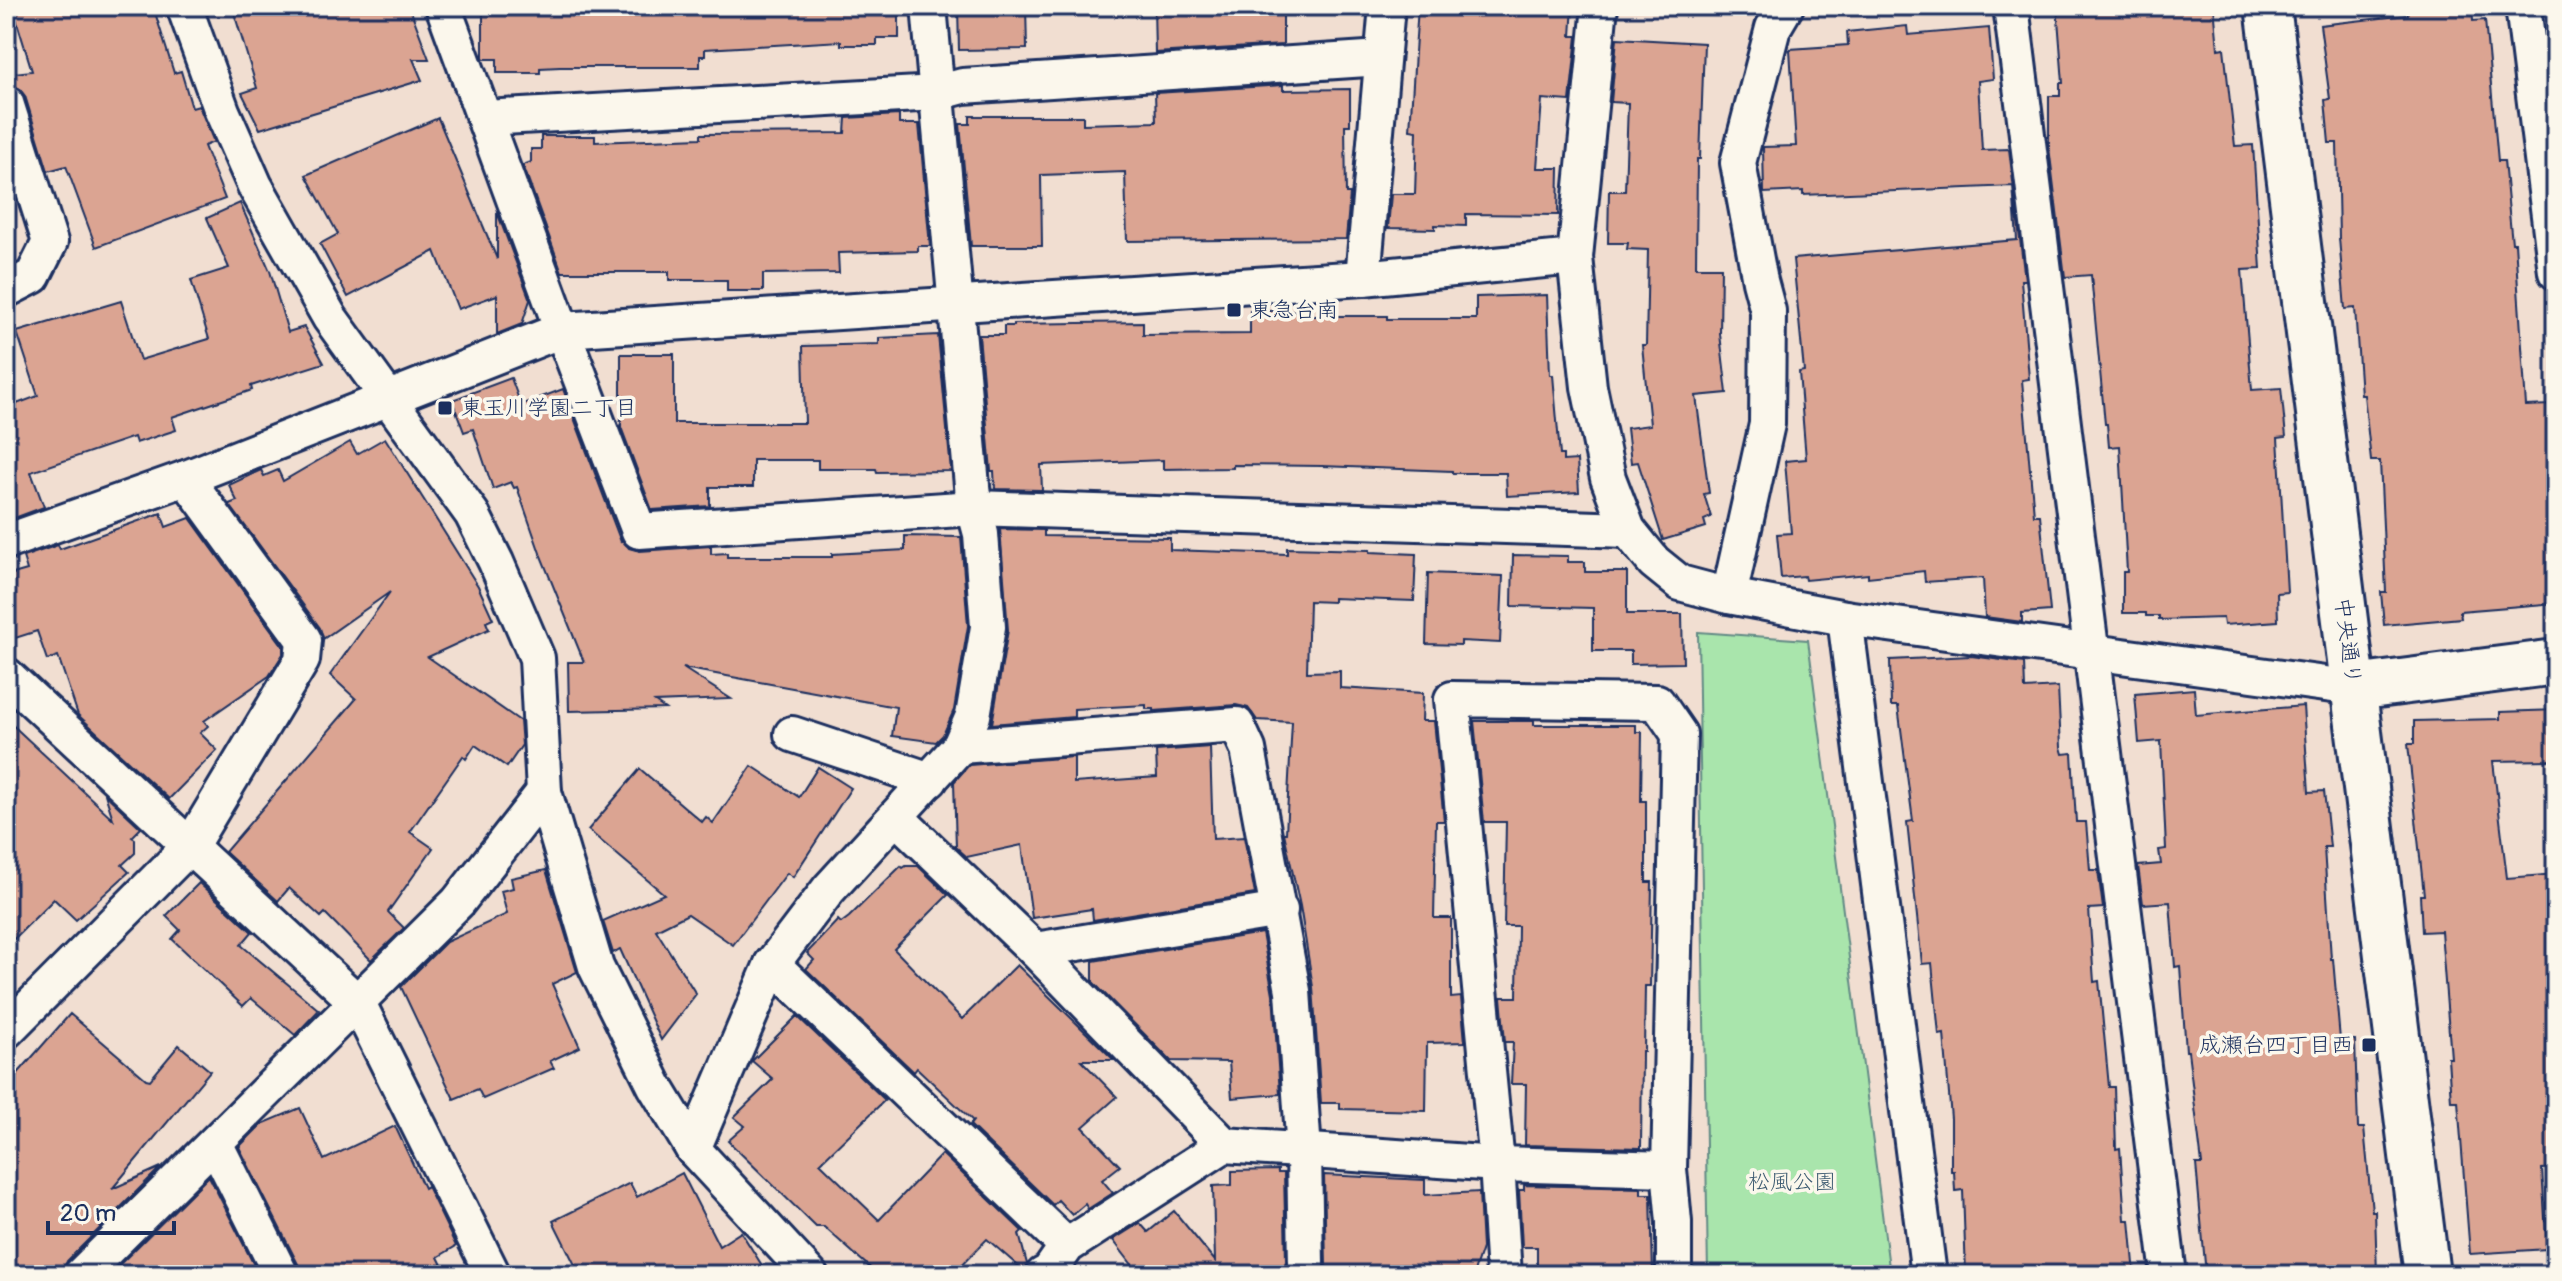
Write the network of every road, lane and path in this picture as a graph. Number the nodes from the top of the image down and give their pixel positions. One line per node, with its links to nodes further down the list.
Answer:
1 (184, 6): 20 (street)
2 (443, 6): 13 (street)
3 (929, 6): 11 (street)
4 (1387, 6): 10 (street)
5 (1600, 6): 14 (street)
6 (1786, 6): 25 (street)
7 (2011, 6): 27 (street)
8 (2268, 6): 30 (street, 中央通り)
9 (2523, 6): 15 (street)
10 (1382, 58): 11 (street); 16 (street)
11 (937, 93): 13 (street); 18 (street)
12 (6, 103): 17 (street)
13 (485, 118): 19 (street)
14 (1575, 257): 16 (street); 23 (street)
15 (2556, 272)
16 (1363, 278): 18 (street)
17 (6, 290)
18 (956, 306): 19 (street); 22 (street)
19 (562, 330): 20 (street); 22 (street)
20 (387, 398): 21 (street); 34 (street)
21 (186, 478): 24 (street); 36 (street)
22 (974, 508): 23 (street); 32 (street)
23 (1628, 530): 25 (street)
24 (6, 542)
25 (1729, 596): 26 (street)
26 (1845, 618): 27 (street); 56 (street)
27 (2091, 651): 30 (street); 57 (street)
28 (2556, 662): 30 (street)
29 (6, 675): 36 (street)
30 (2354, 688): 58 (street, 中央通り)
31 (792, 734): 33 (street)
32 (960, 746): 33 (street); 37 (street)
33 (930, 780): 35 (street)
34 (544, 792): 40 (street); 44 (street)
35 (896, 817): 38 (street); 39 (street)
36 (191, 845): 40 (street); 41 (street)
37 (1280, 910): 38 (street); 45 (street)
38 (1035, 950): 43 (street)
39 (772, 964): 44 (street); 48 (street)
40 (358, 1003): 42 (street); 51 (street)
41 (6, 1031)
42 (215, 1143): 49 (street); 50 (street)
43 (1224, 1145): 45 (street); 48 (street)
44 (693, 1149): 52 (street)
45 (1304, 1152): 46 (street); 53 (street)
46 (1497, 1164): 47 (street); 47 (street); 54 (street)
47 (1669, 1169): 55 (street)
48 (1052, 1267)
49 (81, 1275)
50 (281, 1275)
51 (493, 1275)
52 (810, 1275)
53 (1302, 1275)
54 (1504, 1275)
55 (1674, 1275)
56 (1929, 1275)
57 (2169, 1275)
58 (2427, 1275)

